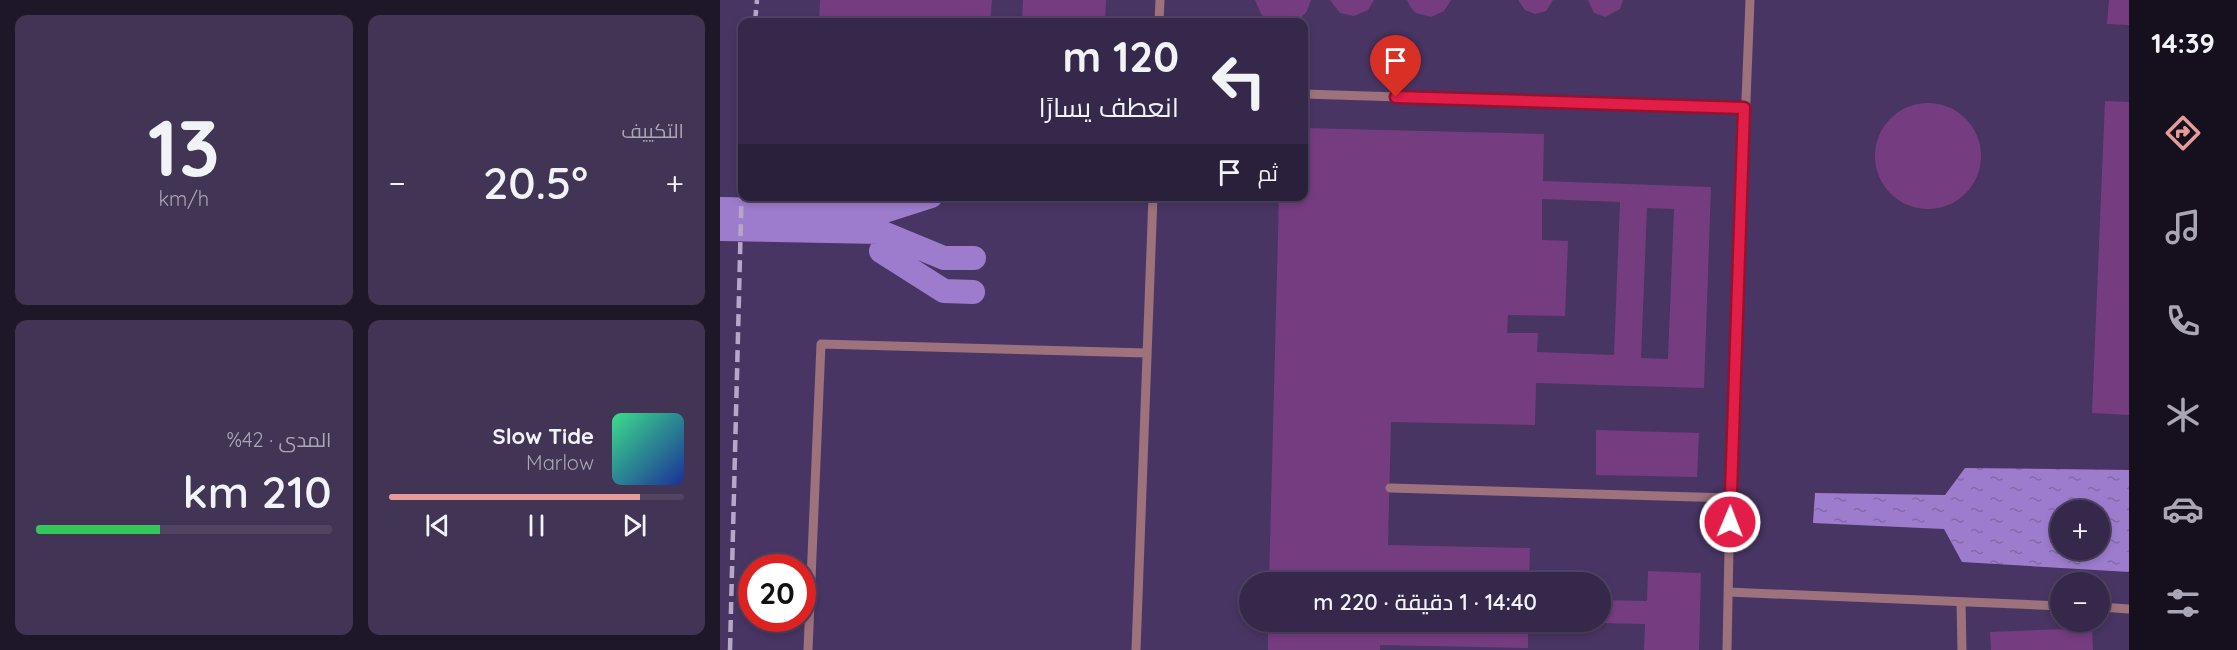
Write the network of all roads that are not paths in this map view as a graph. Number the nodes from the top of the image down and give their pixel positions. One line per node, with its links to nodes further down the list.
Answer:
1 (1160, 0): 3 (lane)
2 (1750, 0): 5 (lane)
3 (1159, 18)
4 (1308, 94): 5 (lane)
5 (1744, 108): 9 (lane)
6 (1153, 201): 7 (lane)
7 (1147, 353): 15 (lane); 16 (lane)
8 (1390, 488): 9 (lane)
9 (1730, 498): 10 (lane)
10 (1728, 592): 11 (lane); 17 (lane)
11 (1961, 602): 12 (lane); 18 (lane)
12 (2050, 606)
13 (2110, 608): 14 (lane)
14 (2129, 609)
15 (808, 650)
16 (1136, 650)
17 (1727, 650)
18 (1962, 650)

